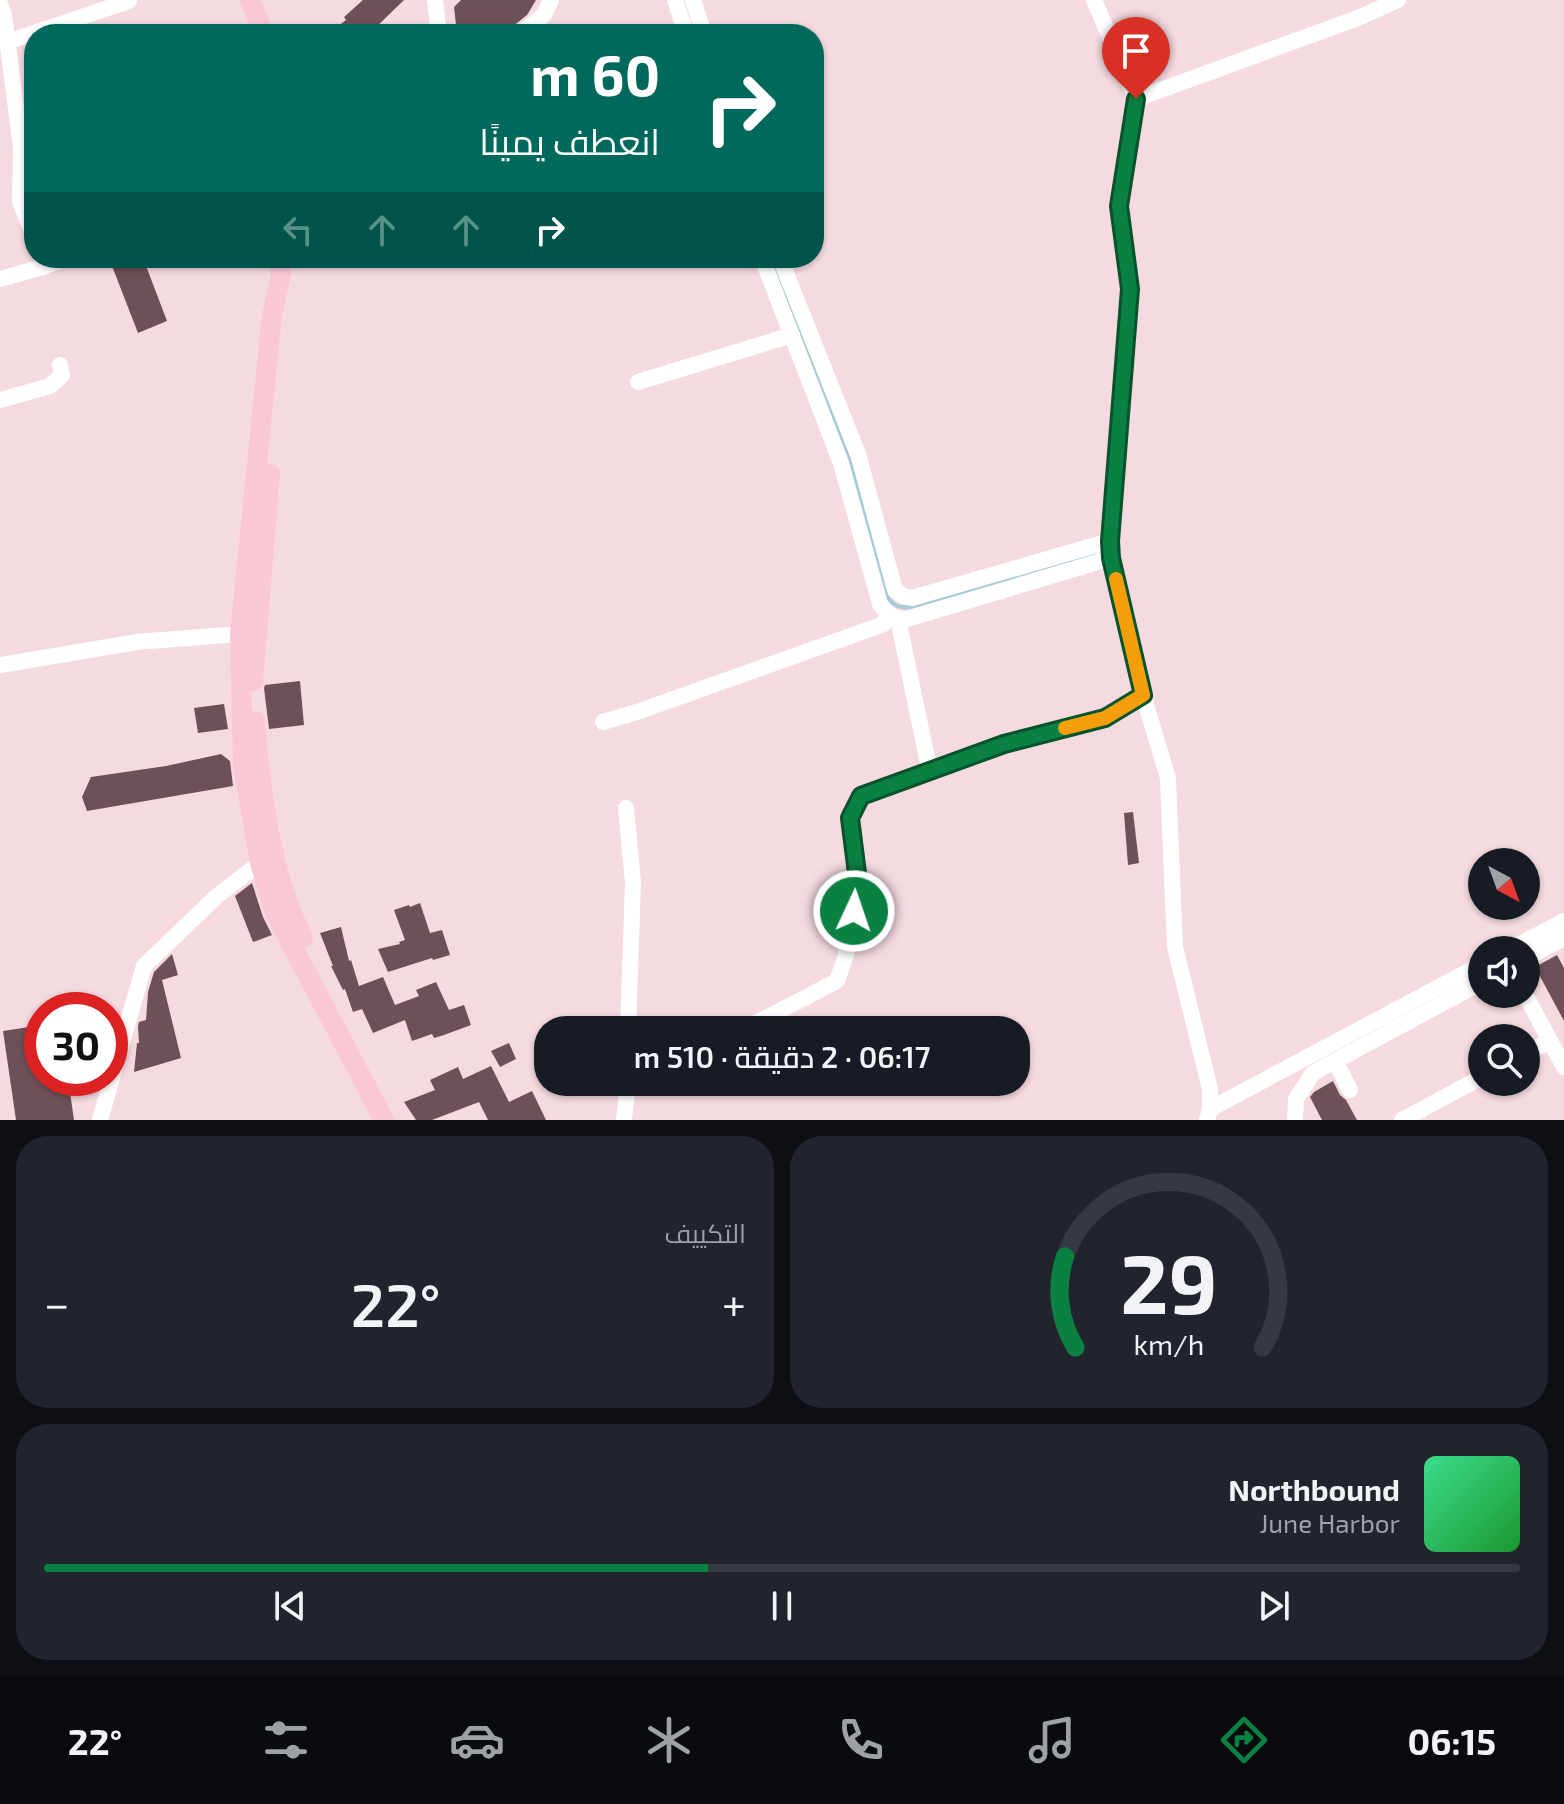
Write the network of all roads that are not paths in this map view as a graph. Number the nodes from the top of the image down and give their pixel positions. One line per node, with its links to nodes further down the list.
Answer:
1 (250, 0): 11 (main road)
2 (435, 0): 12 (street)
3 (551, 0): 13 (street)
4 (675, 0): 14 (street)
5 (693, 0): 15 (street)
6 (1094, 0): 18 (street)
7 (1398, 0): 18 (street)
8 (129, 1): 10 (street)
9 (1, 12): 17 (street)
10 (61, 24)
11 (260, 24)
12 (438, 24)
13 (533, 24)
14 (683, 24)
15 (701, 24)
16 (24, 36): 17 (street)
17 (7, 42): 19 (street)
18 (1136, 99): 33 (street)
19 (18, 129): 20 (street); 21 (street)
20 (0, 135)
21 (24, 140)
22 (24, 170): 23 (street)
23 (24, 212)
24 (28, 268): 28 (street)
25 (281, 268): 36 (main road); 62 (main road)
26 (766, 268): 29 (street)
27 (784, 268): 33 (street)
28 (0, 279)
29 (792, 335): 31 (street); 35 (street)
30 (60, 365): 32 (street)
31 (638, 382)
32 (0, 400)
33 (1110, 541): 34 (street)
34 (1111, 558): 35 (street); 38 (street)
35 (893, 617): 39 (street); 40 (street)
36 (240, 634): 37 (street); 42 (main road)
37 (0, 665)
38 (1143, 695): 40 (street); 59 (street)
39 (603, 722)
40 (930, 772): 51 (street)
41 (626, 808): 50 (street)
42 (260, 863): 60 (street); 61 (main road)
43 (1564, 921): 44 (street)
44 (1536, 936)
45 (1564, 938): 46 (street)
46 (1540, 951)
47 (1468, 972): 59 (street)
48 (1468, 990): 55 (street)
49 (1532, 1008): 52 (street)
50 (628, 1016)
51 (770, 1016)
52 (1550, 1041): 53 (street); 54 (street)
53 (1540, 1046)
54 (1562, 1059)
55 (1335, 1061): 57 (street); 64 (street)
56 (1468, 1085): 65 (street)
57 (1350, 1090)
58 (630, 1096): 63 (street)
59 (1211, 1116)
60 (100, 1120)
61 (384, 1120)
62 (397, 1120)
63 (624, 1120)
64 (1295, 1120)
65 (1402, 1120)

